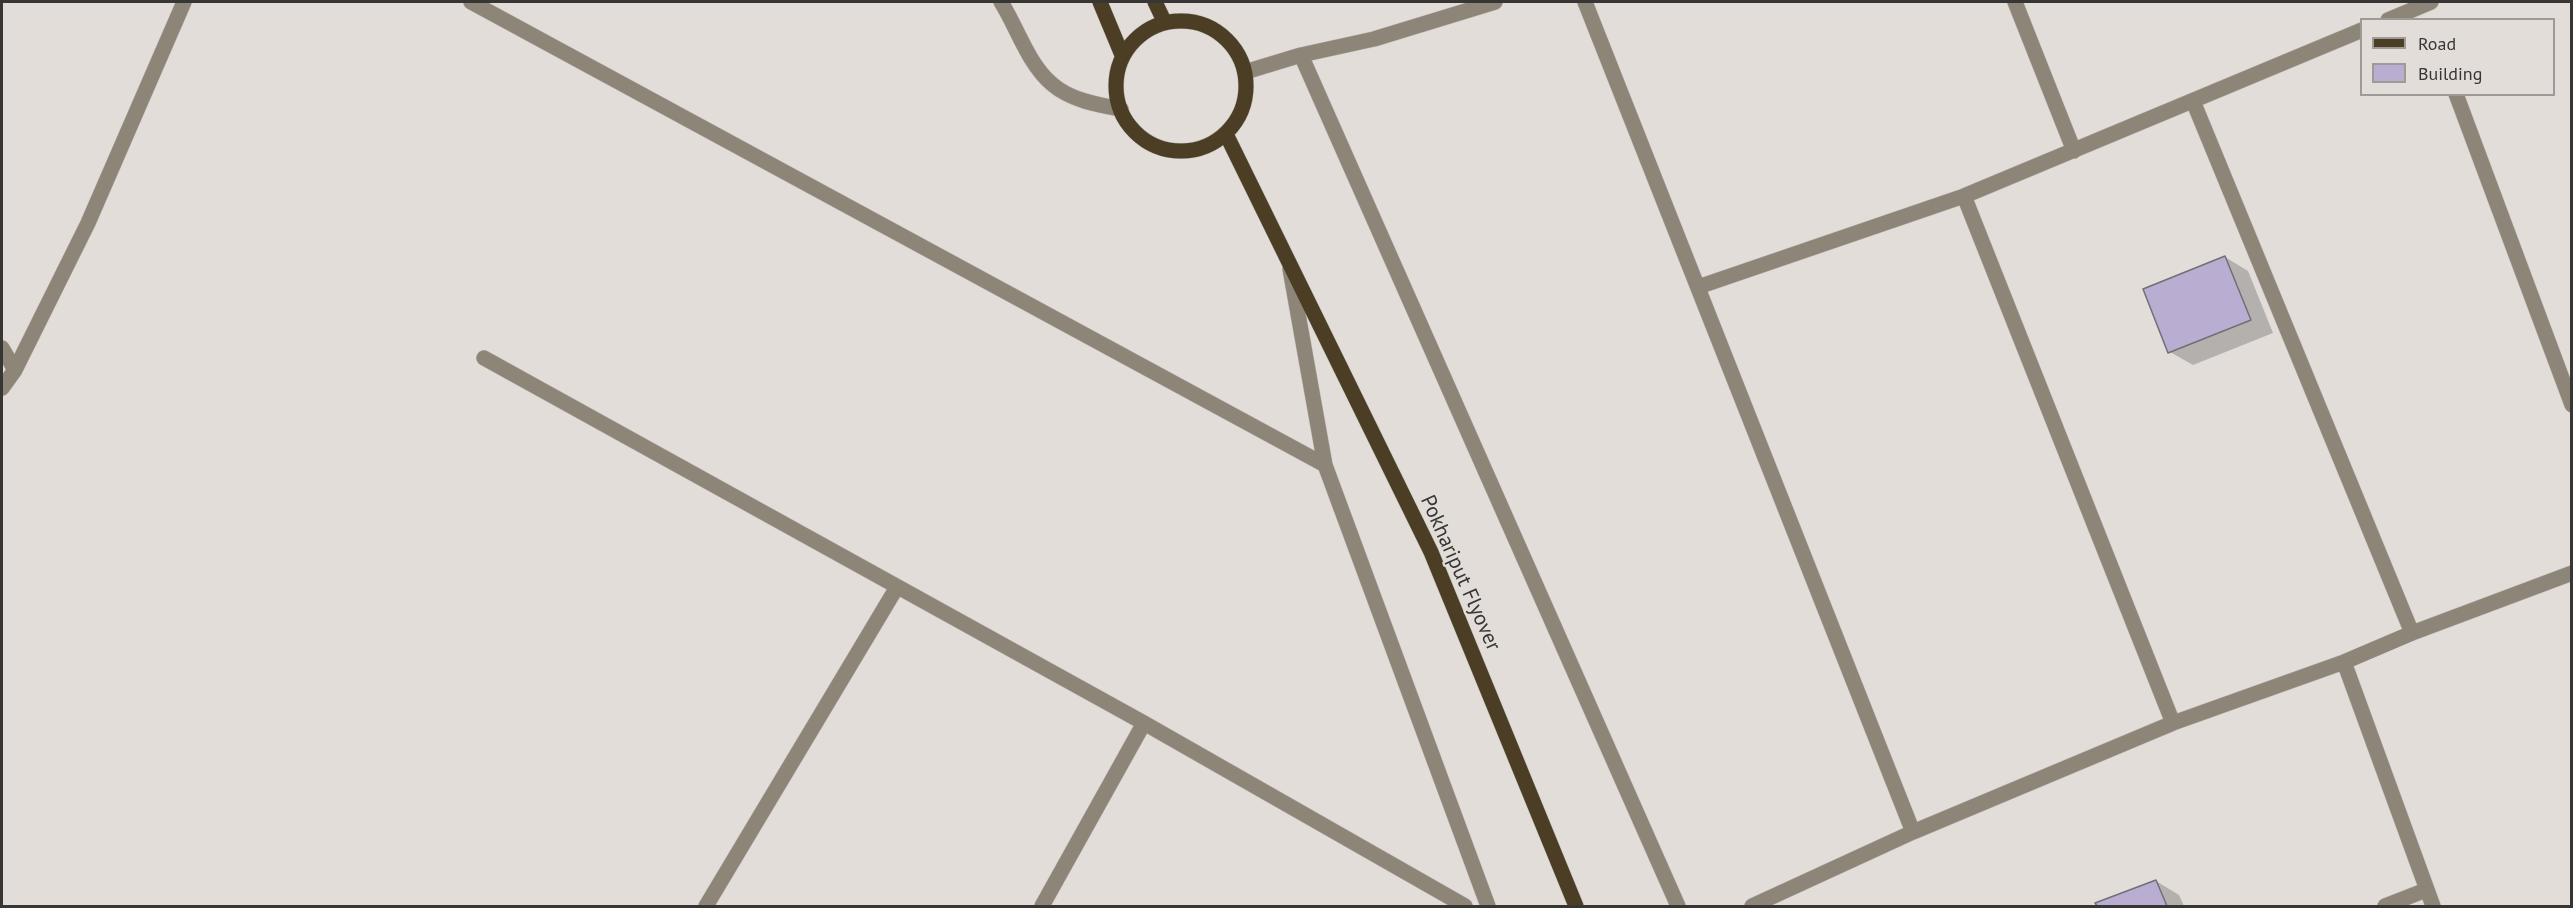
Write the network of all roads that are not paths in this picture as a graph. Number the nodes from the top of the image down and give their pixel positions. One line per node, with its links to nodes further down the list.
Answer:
1 (184, 2): 27 (street)
2 (471, 2): 30 (street)
3 (1001, 2): 19 (street)
4 (1100, 2): 14 (main road)
5 (1155, 2): 12 (main road)
6 (1495, 2): 15 (street)
7 (1585, 2): 24 (street)
8 (2014, 2): 21 (street)
9 (2427, 3): 10 (street); 11 (street)
10 (2393, 18)
11 (2428, 18)
12 (1166, 23): 14 (main road); 16 (main road)
13 (2360, 30): 18 (street)
14 (1122, 56): 19 (main road)
15 (1301, 56): 16 (street); 44 (street)
16 (1245, 72): 20 (main road)
17 (2457, 96): 29 (street)
18 (2193, 101): 21 (street); 33 (street)
19 (1120, 109): 20 (main road)
20 (1226, 134): 23 (main road, Pokhariput Flyover)
21 (2074, 151): 22 (street)
22 (1964, 196): 24 (street); 36 (street)
23 (1289, 264): 30 (street); 43 (main road, Pokhariput Flyover)
24 (1698, 287): 37 (street)
25 (2, 348): 27 (street)
26 (484, 358): 32 (street)
27 (15, 370): 28 (street)
28 (2, 388)
29 (2571, 405)
30 (1325, 465): 42 (street)
31 (2571, 573): 33 (street)
32 (897, 587): 35 (street); 39 (street)
33 (2412, 633): 34 (street)
34 (2344, 662): 36 (street); 38 (street)
35 (1144, 723): 40 (street); 41 (street)
36 (2172, 723): 37 (street)
37 (1913, 832): 45 (street)
38 (2426, 890): 46 (street); 47 (street)
39 (706, 906)
40 (1042, 906)
41 (1465, 906)
42 (1488, 906)
43 (1576, 906)
44 (1678, 906)
45 (1752, 906)
46 (2385, 906)
47 (2433, 906)

